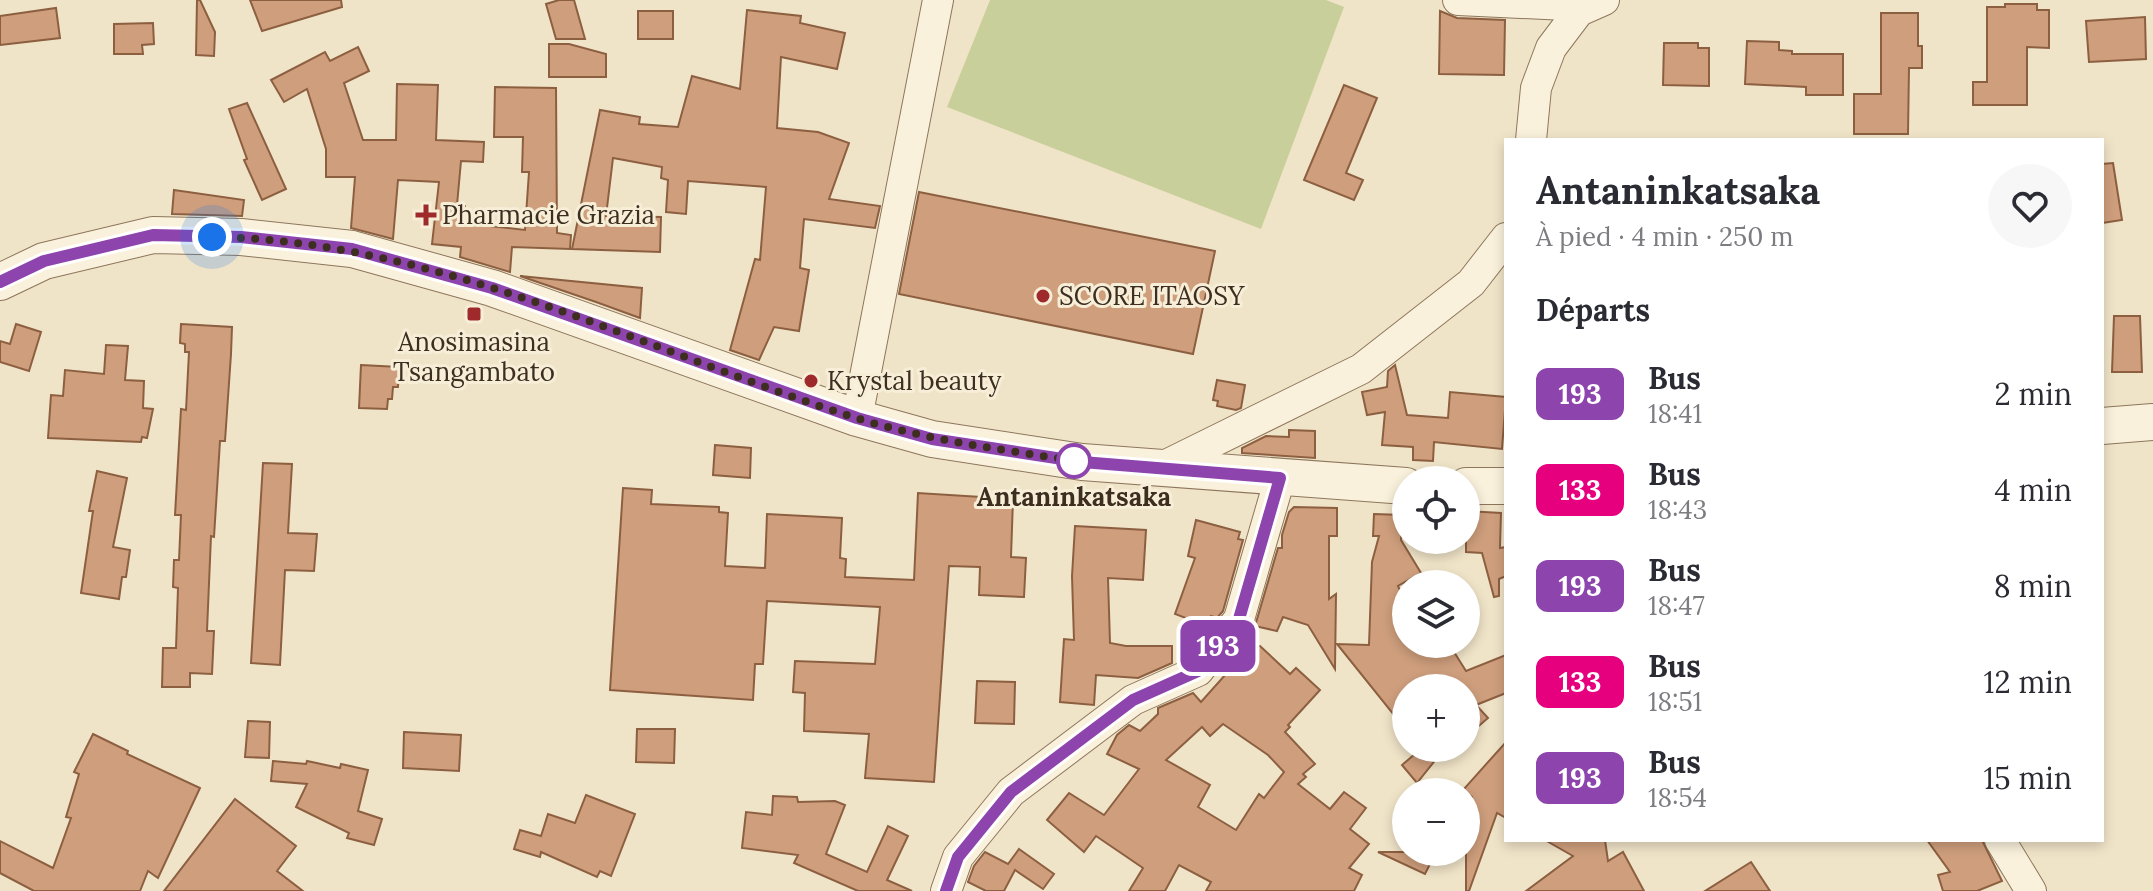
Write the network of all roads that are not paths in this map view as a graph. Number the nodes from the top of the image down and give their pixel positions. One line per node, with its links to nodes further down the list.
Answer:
1 (938, 0): 8 (street)
2 (1458, 0): 3 (street)
3 (1581, 0)
4 (1604, 0): 5 (street)
5 (1531, 138)
6 (1504, 241): 11 (street)
7 (0, 282): 8 (street)
8 (857, 418): 11 (street)
9 (2153, 422): 10 (street)
10 (2104, 426)
11 (1158, 469): 12 (street)
12 (1280, 478): 13 (street); 17 (street)
13 (1392, 485)
14 (1480, 486): 15 (street)
15 (1504, 486)
16 (2001, 842): 18 (street)
17 (946, 891)
18 (2031, 891)

